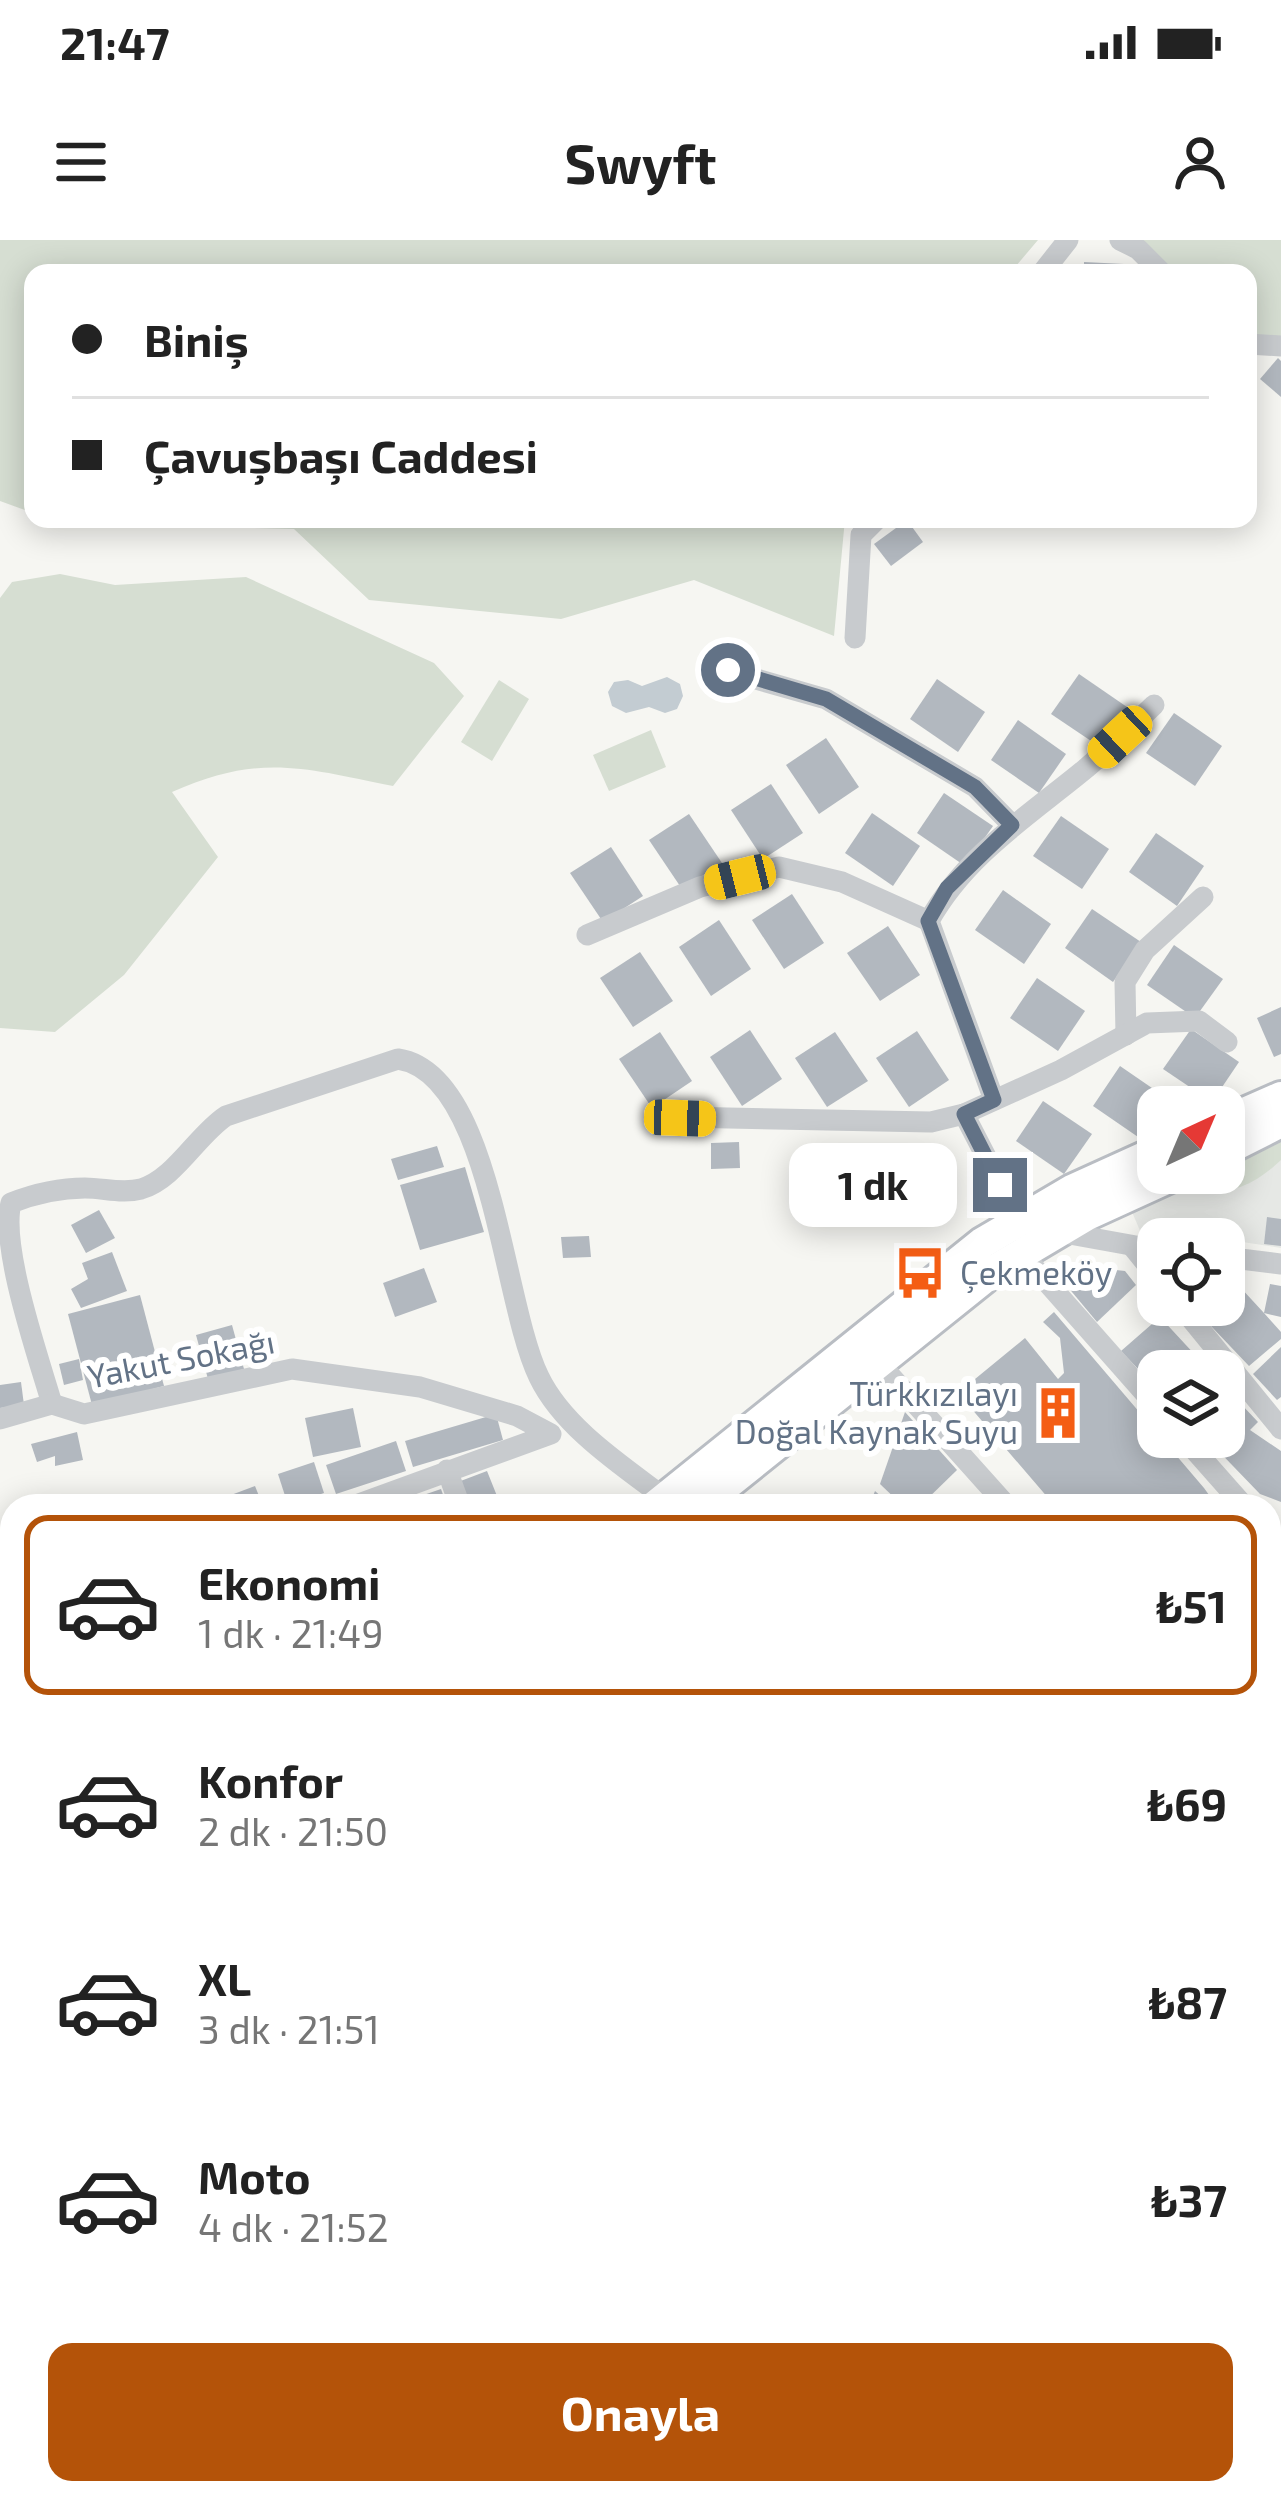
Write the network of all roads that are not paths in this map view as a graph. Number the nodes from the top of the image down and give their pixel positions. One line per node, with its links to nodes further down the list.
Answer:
1 (1069, 240): 3 (street)
2 (1120, 240): 4 (street)
3 (1049, 264)
4 (1153, 264)
5 (868, 528): 6 (street)
6 (855, 638)
7 (728, 670): 9 (street)
8 (1154, 705): 9 (street)
9 (1012, 825): 11 (street)
10 (1203, 897): 13 (street)
11 (928, 921): 12 (street); 16 (street)
12 (587, 935)
13 (1126, 1035): 14 (street); 16 (street)
14 (1227, 1042)
15 (1281, 1097): 17 (main road)
16 (994, 1100): 18 (street)
17 (1245, 1113)
18 (964, 1114): 19 (street); 24 (street)
19 (680, 1118)
20 (1281, 1122): 21 (main road)
21 (1245, 1140)
22 (1137, 1160): 24 (main road)
23 (1137, 1187): 24 (main road)
24 (1037, 1222): 25 (street); 28 (main road); 44 (main road)
25 (1132, 1246): 26 (street); 27 (street)
26 (1137, 1247)
27 (1137, 1252)
28 (1022, 1254): 32 (main road); 33 (street)
29 (1245, 1260): 30 (street)
30 (1281, 1264)
31 (1197, 1326): 36 (street)
32 (878, 1362): 45 (main road); 46 (street)
33 (1137, 1384)
34 (52, 1404): 35 (street, Yakut Sokağı); 37 (street, Yakut Sokağı); 38 (street)
35 (0, 1419)
36 (1281, 1429)
37 (551, 1434): 38 (street); 40 (street)
38 (596, 1442): 43 (street)
39 (1202, 1458): 47 (street)
40 (447, 1470): 41 (street); 42 (street)
41 (384, 1494)
42 (456, 1494)
43 (651, 1494)
44 (670, 1494)
45 (715, 1494)
46 (994, 1494)
47 (1233, 1494)

